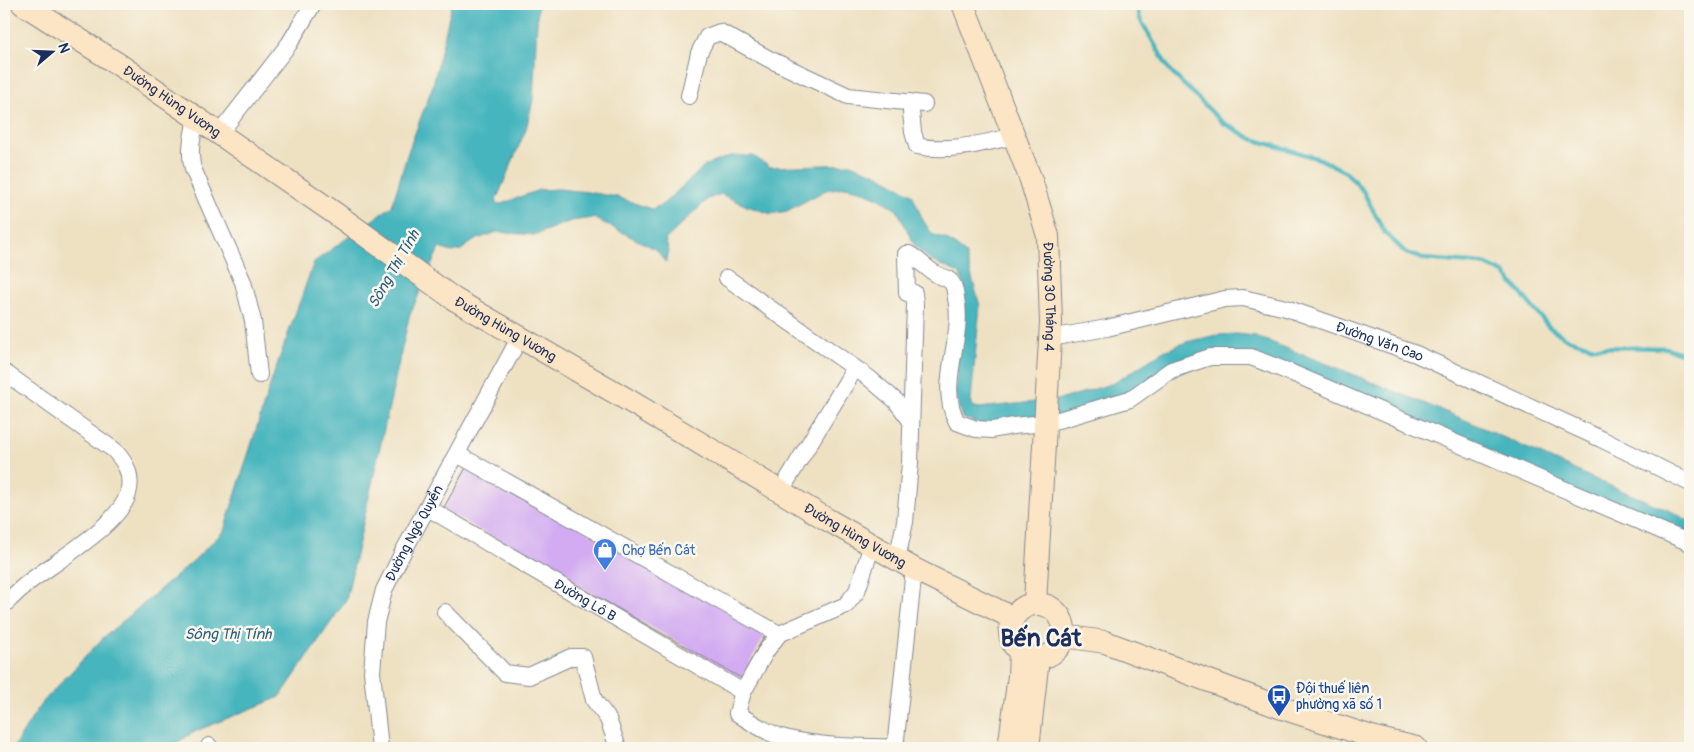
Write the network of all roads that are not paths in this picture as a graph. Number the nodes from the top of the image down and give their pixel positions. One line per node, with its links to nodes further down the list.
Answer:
1 (22, 4): 5 (main road, Đường Hùng Vương)
2 (313, 4): 6 (street)
3 (963, 4): 7 (main road, Đường 30 Tháng 4)
4 (689, 96): 7 (street)
5 (196, 118): 6 (main road, Đường Hùng Vương); 12 (street)
6 (220, 134): 9 (main road, Đường Hùng Vương)
7 (1015, 136): 10 (main road, Đường 30 Tháng 4)
8 (727, 278): 11 (street)
9 (520, 337): 16 (street, Đường Ngô Quyền); 18 (main road, Đường Hùng Vương)
10 (1050, 338): 15 (main road, Đường 30 Tháng 4); 17 (street, Đường Văn Cao)
11 (855, 368): 14 (street); 18 (street)
12 (259, 376)
13 (7, 379): 24 (street)
14 (911, 421): 15 (street); 22 (street)
15 (1045, 422): 20 (street); 23 (main road, Đường 30 Tháng 4)
16 (457, 454): 19 (street, Đường Ngô Quyền); 27 (street)
17 (1690, 483)
18 (780, 492): 21 (main road, Đường Hùng Vương)
19 (428, 508): 30 (street, Đường Lô B); 32 (street, Đường Ngô Quyền)
20 (1690, 543)
21 (872, 544): 22 (main road, Đường Hùng Vương); 27 (street)
22 (906, 564): 26 (main road, Đường Hùng Vương); 34 (street)
23 (1035, 604): 26 (main road); 28 (main road)
24 (4, 605)
25 (446, 612): 33 (street)
26 (1012, 618): 29 (main road)
27 (779, 634): 30 (street)
28 (1064, 636): 29 (main road); 38 (main road)
29 (1029, 655): 31 (main road)
30 (743, 692): 34 (street)
31 (1025, 696): 36 (main road); 37 (main road)
32 (380, 748)
33 (618, 748)
34 (894, 748): 35 (street)
35 (900, 748)
36 (1009, 748)
37 (1028, 748)
38 (1416, 748)

